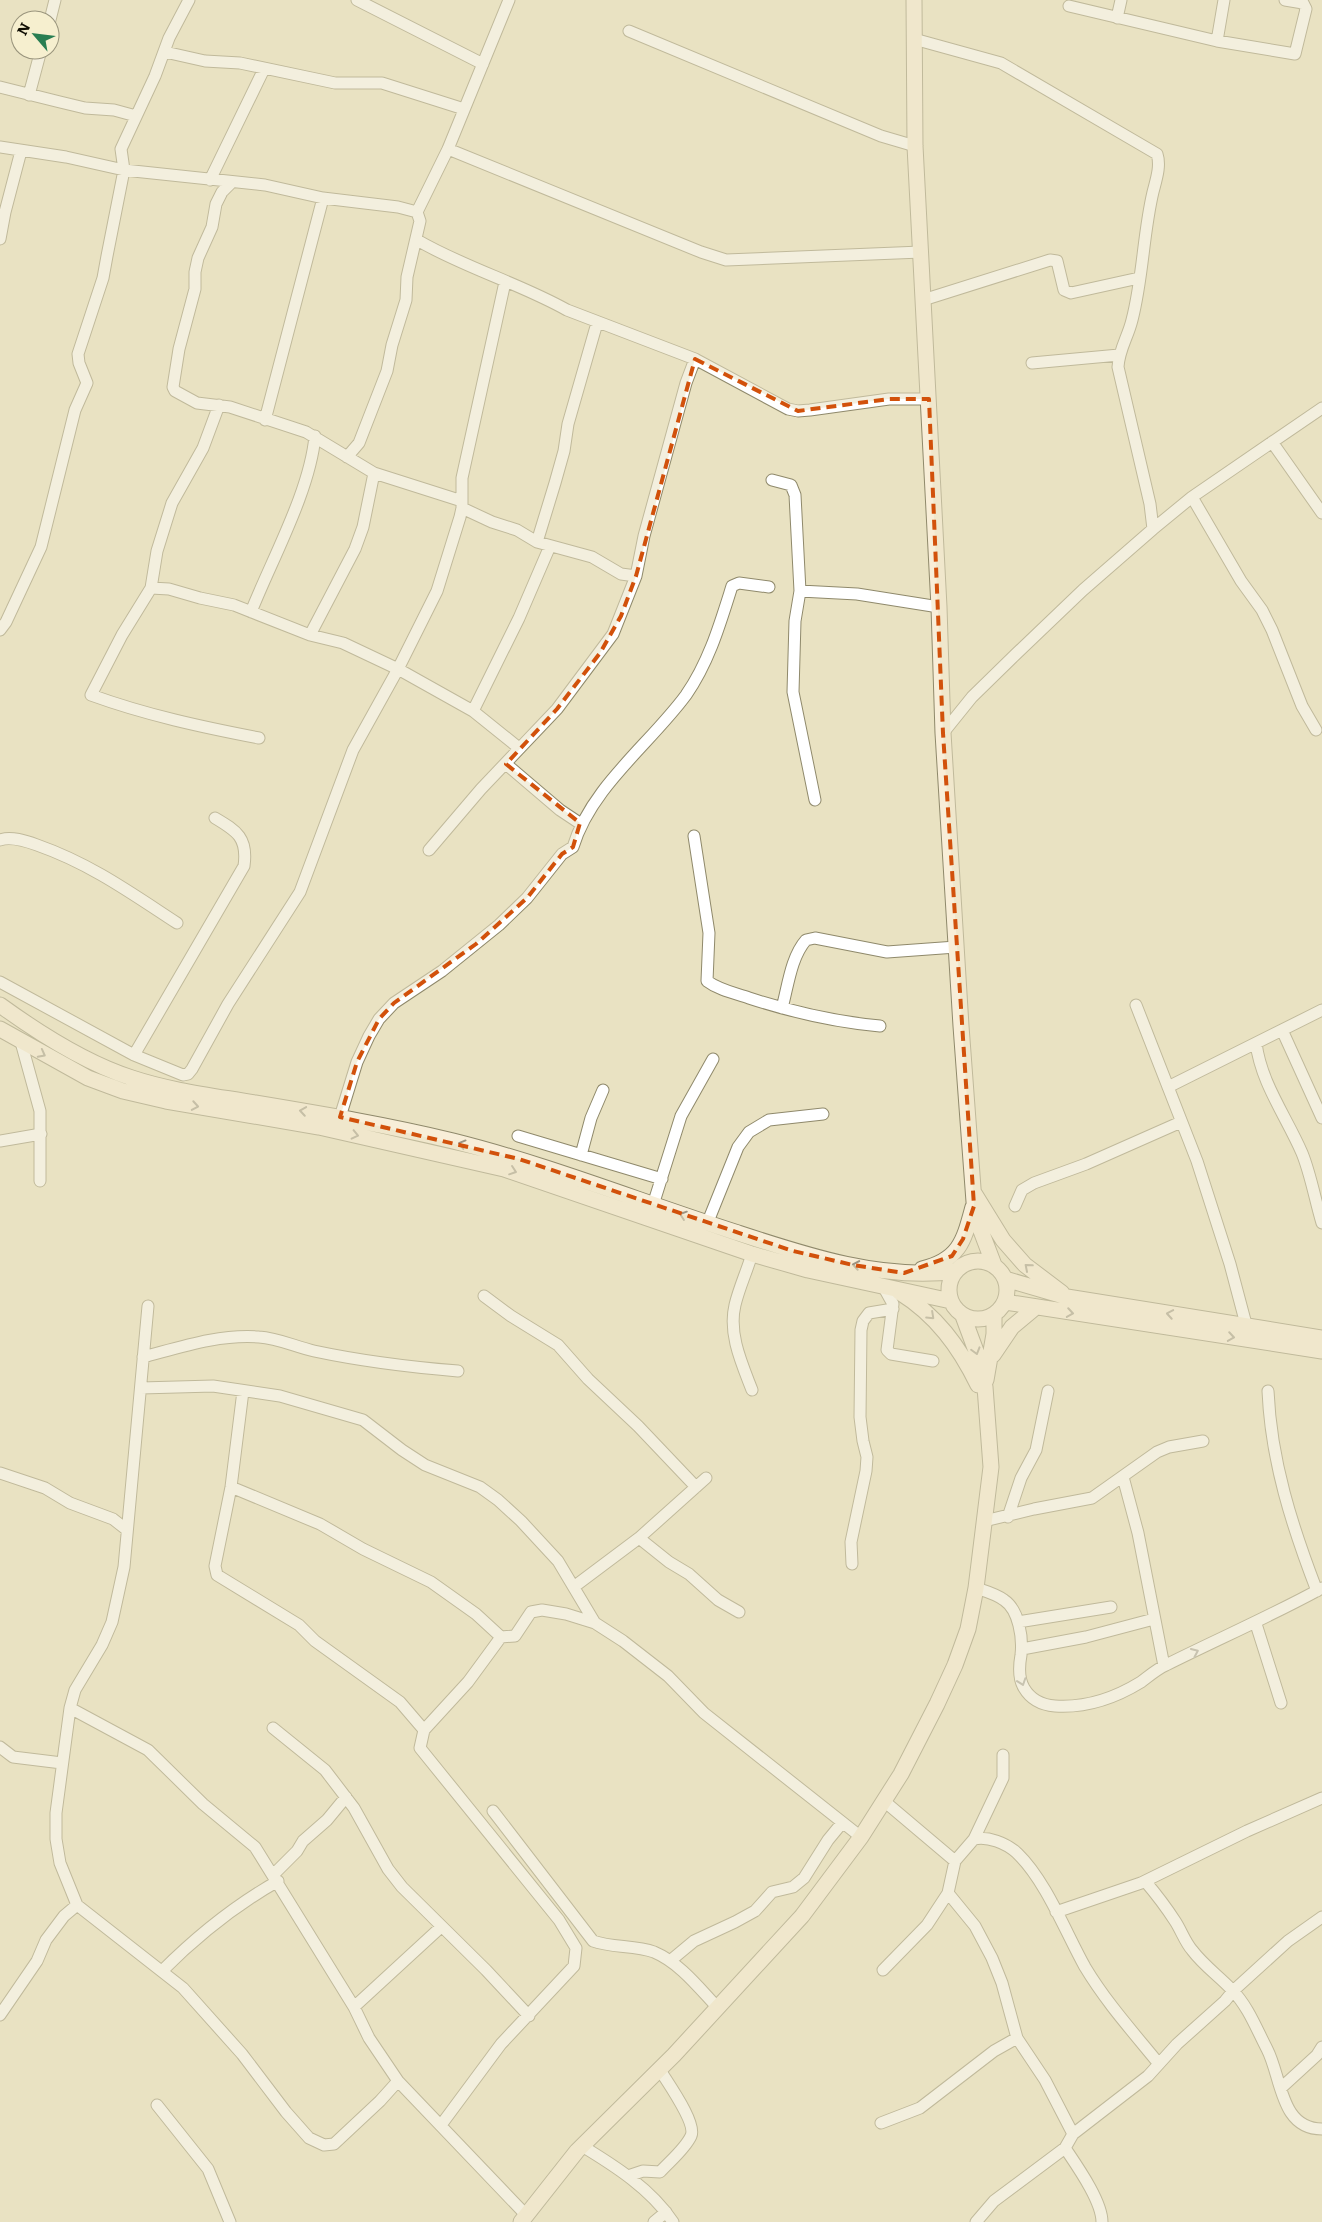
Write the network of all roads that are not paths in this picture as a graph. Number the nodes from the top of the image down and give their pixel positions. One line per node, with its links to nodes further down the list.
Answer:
1 (189, 0): 13 (street)
2 (357, 0): 15 (street)
3 (509, 0): 15 (street)
4 (914, 0): 11 (main road)
5 (1121, 0): 9 (street)
6 (1224, 0): 12 (street)
7 (1285, 0): 12 (street)
8 (1069, 6): 9 (street)
9 (1117, 18): 12 (street)
10 (629, 30): 21 (street)
11 (914, 39): 21 (main road); 33 (street)
12 (1218, 41)
13 (165, 52): 16 (street); 20 (street)
14 (38, 60): 18 (street)
15 (483, 64): 19 (street)
16 (264, 69): 19 (street); 26 (street)
17 (0, 87): 18 (street)
18 (29, 95): 20 (street)
19 (464, 110): 23 (street)
20 (136, 116): 25 (street)
21 (915, 146): 32 (main road)
22 (0, 147): 24 (street)
23 (448, 149): 29 (street); 32 (street)
24 (21, 151): 25 (street); 30 (street)
25 (124, 170): 26 (street); 61 (street)
26 (210, 180): 27 (street)
27 (231, 183): 28 (street); 41 (street)
28 (323, 198): 29 (street); 43 (street)
29 (417, 212): 31 (street)
30 (0, 239)
31 (417, 240): 34 (street); 46 (street)
32 (921, 252): 35 (main road)
33 (1139, 278): 35 (street); 37 (street)
34 (506, 282): 36 (street); 50 (street)
35 (923, 300): 40 (main road)
36 (597, 323): 38 (street); 53 (street)
37 (1118, 355): 39 (street); 52 (street)
38 (695, 359): 40 (street); 55 (street)
39 (1032, 363)
40 (929, 399): 59 (main road)
41 (219, 405): 43 (street); 57 (street)
42 (1322, 408): 45 (street)
43 (265, 420): 44 (street)
44 (319, 438): 46 (street); 60 (street)
45 (1272, 442): 49 (street); 51 (street)
46 (347, 457): 47 (street)
47 (374, 472): 50 (street); 62 (street)
48 (772, 480): 58 (street)
49 (1192, 497): 52 (street); 65 (street)
50 (462, 504): 53 (street); 63 (street)
51 (1322, 513)
52 (1153, 529): 66 (street)
53 (537, 542): 54 (street)
54 (550, 546): 55 (street); 64 (street)
55 (636, 576): 68 (street)
56 (769, 587): 72 (street)
57 (151, 588): 60 (street); 67 (street)
58 (800, 591): 59 (street); 70 (street)
59 (939, 607): 66 (main road)
60 (251, 612): 62 (street)
61 (0, 630)
62 (310, 635): 63 (street)
63 (398, 668): 64 (street); 88 (street)
64 (473, 711): 68 (street)
65 (1316, 730)
66 (943, 733): 77 (main road)
67 (259, 738)
68 (519, 748): 69 (street)
69 (506, 764): 72 (street); 75 (street)
70 (815, 800)
71 (215, 818): 88 (street)
72 (581, 824): 93 (street)
73 (694, 836): 81 (street)
74 (0, 840): 76 (street)
75 (429, 850)
76 (177, 923)
77 (956, 947): 81 (street); 102 (main road)
78 (0, 982): 88 (street)
79 (0, 1005): 93 (main road, one-way to 79)
80 (1136, 1005): 90 (street)
81 (782, 1008): 83 (street)
82 (1322, 1010): 85 (street)
83 (880, 1026)
84 (0, 1030): 86 (main road)
85 (1282, 1030): 87 (street); 94 (street)
86 (21, 1042): 96 (street); 107 (main road, one-way to 107)
87 (1256, 1043): 90 (street); 105 (street)
88 (134, 1056)
89 (713, 1059): 100 (street)
90 (1168, 1087): 95 (street)
91 (603, 1090): 99 (street)
92 (823, 1114): 106 (street)
93 (340, 1117): 103 (main road, one-way to 93)
94 (1322, 1118)
95 (1180, 1122): 104 (street); 122 (street)
96 (41, 1134): 98 (street); 101 (street)
97 (518, 1136): 99 (street)
98 (0, 1141)
99 (581, 1155): 100 (street)
100 (662, 1179): 103 (street)
101 (40, 1181)
102 (974, 1204): 108 (main road); 109 (main road); 110 (main road); 114 (main road, one-way to 102)
103 (653, 1205): 106 (main road, one-way to 103)
104 (1015, 1206)
105 (1322, 1223)
106 (707, 1224): 110 (main road, one-way to 106)
107 (752, 1254): 112 (main road); 130 (street)
108 (994, 1265): 109 (main road); 111 (main road)
109 (959, 1268): 110 (main road); 115 (main road)
110 (904, 1272)
111 (1005, 1279): 114 (main road); 116 (main road)
112 (887, 1287): 115 (main road); 119 (street); 134 (main road, one-way to 134)
113 (484, 1296): 139 (street)
114 (1067, 1297): 122 (main road, one-way to 114)
115 (951, 1301): 121 (main road)
116 (1005, 1302): 118 (main road); 120 (main road)
117 (148, 1306): 125 (street)
118 (1036, 1307): 124 (main road, one-way to 124); 126 (main road)
119 (893, 1309): 127 (street); 147 (street)
120 (994, 1315): 121 (main road); 126 (main road)
121 (963, 1316): 134 (main road, one-way to 134)
122 (1248, 1328): 123 (main road)
123 (1322, 1338)
124 (1322, 1351)
125 (143, 1357): 128 (street); 129 (street)
126 (989, 1360): 134 (main road)
127 (933, 1361)
128 (458, 1371)
129 (141, 1388): 131 (street); 141 (street)
130 (752, 1390)
131 (243, 1391): 140 (street); 148 (street)
132 (1048, 1391): 142 (street)
133 (1268, 1391): 150 (street)
134 (985, 1393): 144 (main road)
135 (1203, 1441): 137 (street)
136 (0, 1474): 143 (street)
137 (1123, 1477): 142 (street); 153 (street)
138 (706, 1478): 139 (street)
139 (696, 1487): 146 (street)
140 (231, 1488): 157 (street); 163 (street)
141 (128, 1515): 143 (street); 145 (street)
142 (1008, 1517): 144 (street)
143 (113, 1519): 145 (street)
144 (984, 1522): 149 (main road)
145 (127, 1530): 161 (street)
146 (639, 1538): 148 (street); 152 (street)
147 (852, 1564)
148 (575, 1586): 155 (street)
149 (976, 1588): 154 (street); 169 (main road)
150 (1319, 1590): 156 (street)
151 (1111, 1607): 154 (street)
152 (739, 1612)
153 (1154, 1619): 158 (street); 159 (street)
154 (1018, 1622): 158 (street)
155 (596, 1623): 157 (street); 171 (street)
156 (1256, 1624): 159 (street, one-way to 156); 160 (street)
157 (501, 1638): 163 (street)
158 (1022, 1649): 159 (street, one-way to 159)
159 (1164, 1666)
160 (1281, 1702)
161 (70, 1708): 166 (street); 175 (street)
162 (273, 1728): 167 (street)
163 (424, 1730): 189 (street)
164 (0, 1747): 166 (street)
165 (1003, 1755): 173 (street)
166 (62, 1763): 178 (street)
167 (346, 1797): 175 (street); 181 (street)
168 (1322, 1798): 176 (street)
169 (884, 1801): 172 (main road); 174 (street)
170 (493, 1811): 182 (street)
171 (842, 1823): 172 (street); 182 (street)
172 (861, 1838): 187 (main road)
173 (974, 1839): 174 (street); 179 (street)
174 (955, 1861): 177 (street)
175 (276, 1878): 184 (street); 186 (street)
176 (1145, 1881): 179 (street); 185 (street)
177 (948, 1894): 183 (street); 190 (street)
178 (77, 1905): 184 (street); 188 (street)
179 (1056, 1912): 192 (street)
180 (1322, 1917): 185 (street)
181 (441, 1927): 186 (street); 189 (street)
182 (670, 1961): 187 (street)
183 (883, 1970)
184 (162, 1972): 194 (street)
185 (1233, 1990): 192 (street); 195 (street)
186 (354, 2007): 194 (street)
187 (718, 2008): 193 (main road)
188 (0, 2015)
189 (529, 2016): 198 (street)
190 (1017, 2038): 197 (street); 200 (street)
191 (1322, 2047): 195 (street)
192 (1159, 2064): 200 (street)
193 (660, 2070): 201 (main road); 203 (street)
194 (398, 2081): 198 (street)
195 (1281, 2088): 199 (street)
196 (157, 2105): 206 (street)
197 (881, 2123)
198 (441, 2125): 205 (street)
199 (1322, 2129)
200 (1073, 2134): 202 (street)
201 (582, 2146): 203 (street); 205 (main road)
202 (1064, 2148): 209 (street); 210 (street)
203 (628, 2176): 204 (street)
204 (666, 2212): 207 (street); 208 (street)
205 (524, 2219)
206 (230, 2222)
207 (654, 2222)
208 (673, 2222)
209 (976, 2222)
210 (1102, 2222)

